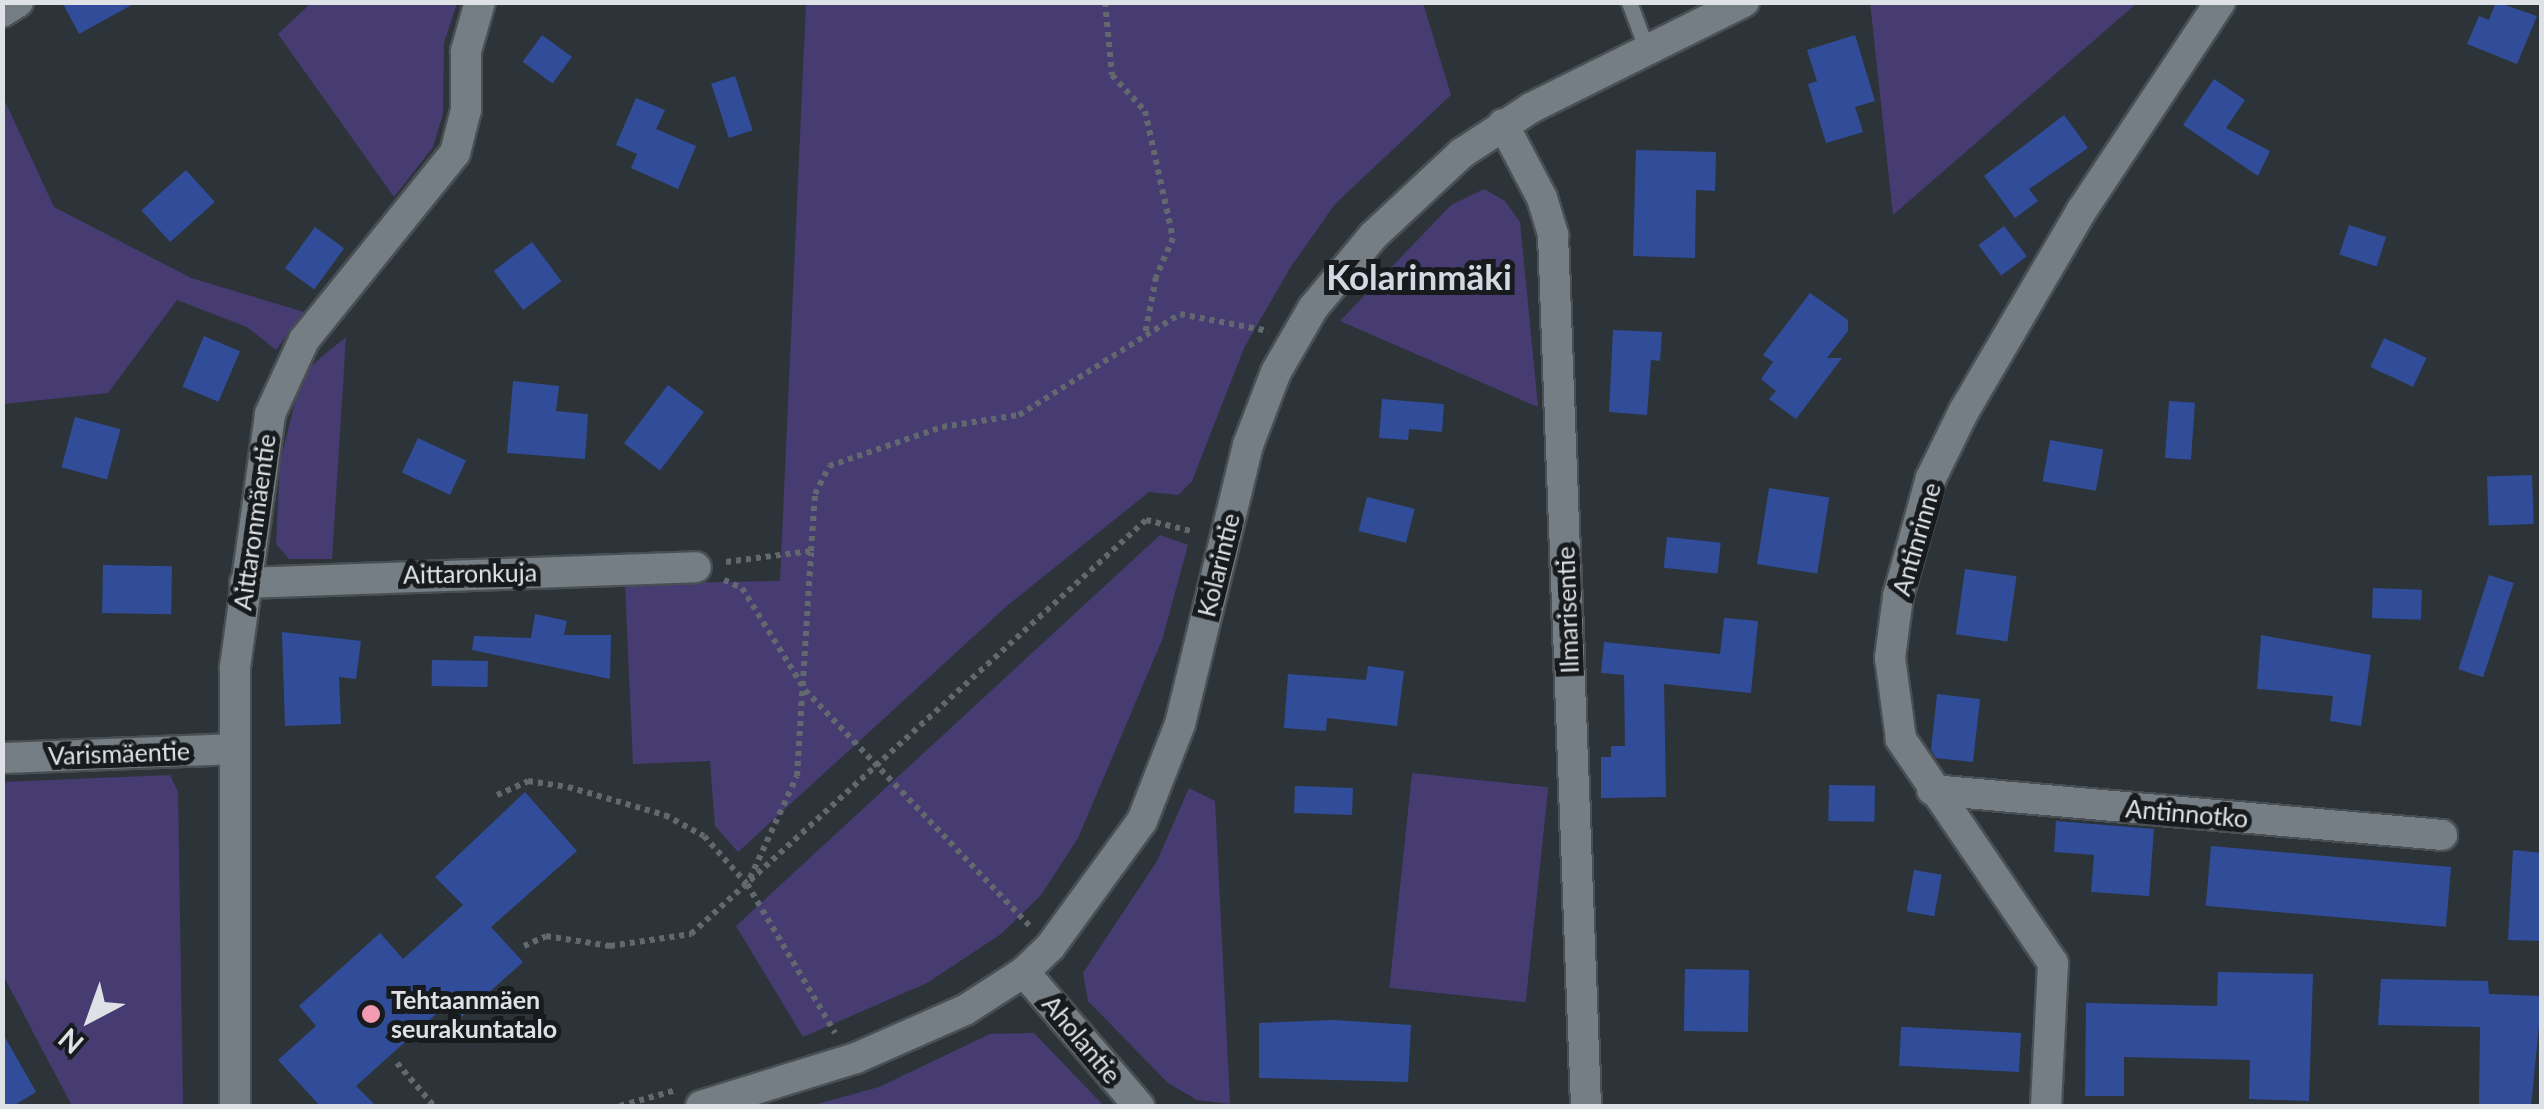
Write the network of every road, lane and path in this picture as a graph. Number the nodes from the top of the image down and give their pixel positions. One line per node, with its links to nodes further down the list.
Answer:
1 (18, 2): 7 (street)
2 (480, 2): 19 (street, Aittaronmäentie)
3 (1105, 2): 12 (path)
4 (1628, 2): 8 (lane)
5 (1744, 2): 8 (street, Kolarintie)
6 (2220, 2): 24 (street, Antinrinne)
7 (2, 12)
8 (1648, 53): 9 (street, Kolarintie)
9 (1503, 124): 29 (street, Kolarintie); 40 (street, Ilmarisentie)
10 (1283, 318): 11 (path)
11 (1274, 332): 12 (path); 13 (path)
12 (1146, 334): 17 (path)
13 (1266, 348)
14 (1206, 516): 15 (path)
15 (1202, 534): 16 (path); 23 (path)
16 (1198, 550)
17 (811, 551): 18 (path); 20 (path)
18 (696, 568): 19 (street, Aittaronkuja); 20 (path)
19 (244, 583): 21 (street, Aittaronmäentie)
20 (805, 690): 23 (path); 27 (path)
21 (235, 749): 22 (street, Varismäentie); 36 (street, Aittaronmäentie)
22 (2, 758)
23 (882, 765): 27 (path); 29 (path)
24 (1932, 790): 26 (street, Antinnotko); 41 (street, Antinrinne)
25 (497, 795): 27 (path)
26 (2442, 835)
27 (747, 884): 31 (path); 33 (path)
28 (1044, 917): 29 (path)
29 (1042, 938): 30 (path); 32 (street, Kolarintie)
30 (1017, 941)
31 (524, 946)
32 (1024, 972): 35 (street, Kolarintie); 39 (street, Aholantie)
33 (822, 1047)
34 (396, 1063): 37 (path)
35 (691, 1098): 38 (path)
36 (235, 1106)
37 (434, 1106)
38 (620, 1106)
39 (1138, 1106)
40 (1586, 1106)
41 (2046, 1106)

